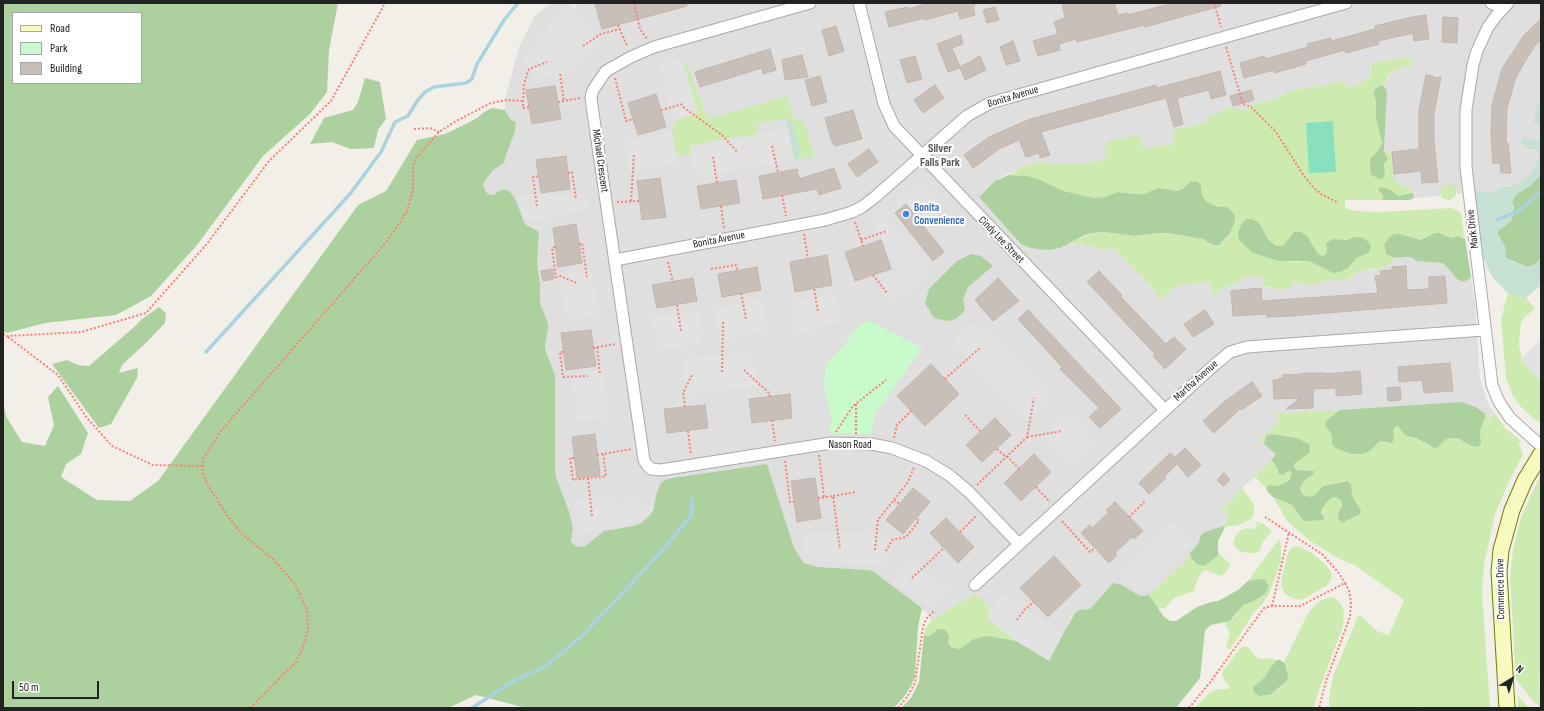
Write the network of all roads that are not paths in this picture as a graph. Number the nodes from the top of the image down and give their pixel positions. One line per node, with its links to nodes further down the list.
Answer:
1 (810, 3): 7 (street, Michael Crescent)
2 (859, 3): 6 (street, Cindy Lee Street)
3 (1346, 3): 6 (street, Bonita Avenue)
4 (1491, 3): 5 (street)
5 (1505, 6): 8 (street, Mark Drive)
6 (921, 156): 7 (street, Bonita Avenue); 9 (street, Cindy Lee Street)
7 (615, 260): 12 (street, Michael Crescent)
8 (1485, 330): 9 (street, Martha Avenue); 10 (street, Mark Drive)
9 (1165, 410): 13 (street, Martha Avenue)
10 (1541, 446)
11 (1541, 454): 15 (street, Commerce Drive)
12 (649, 467): 13 (street, Nason Road)
13 (1019, 544): 14 (street, Martha Avenue)
14 (975, 585)
15 (1507, 708)

